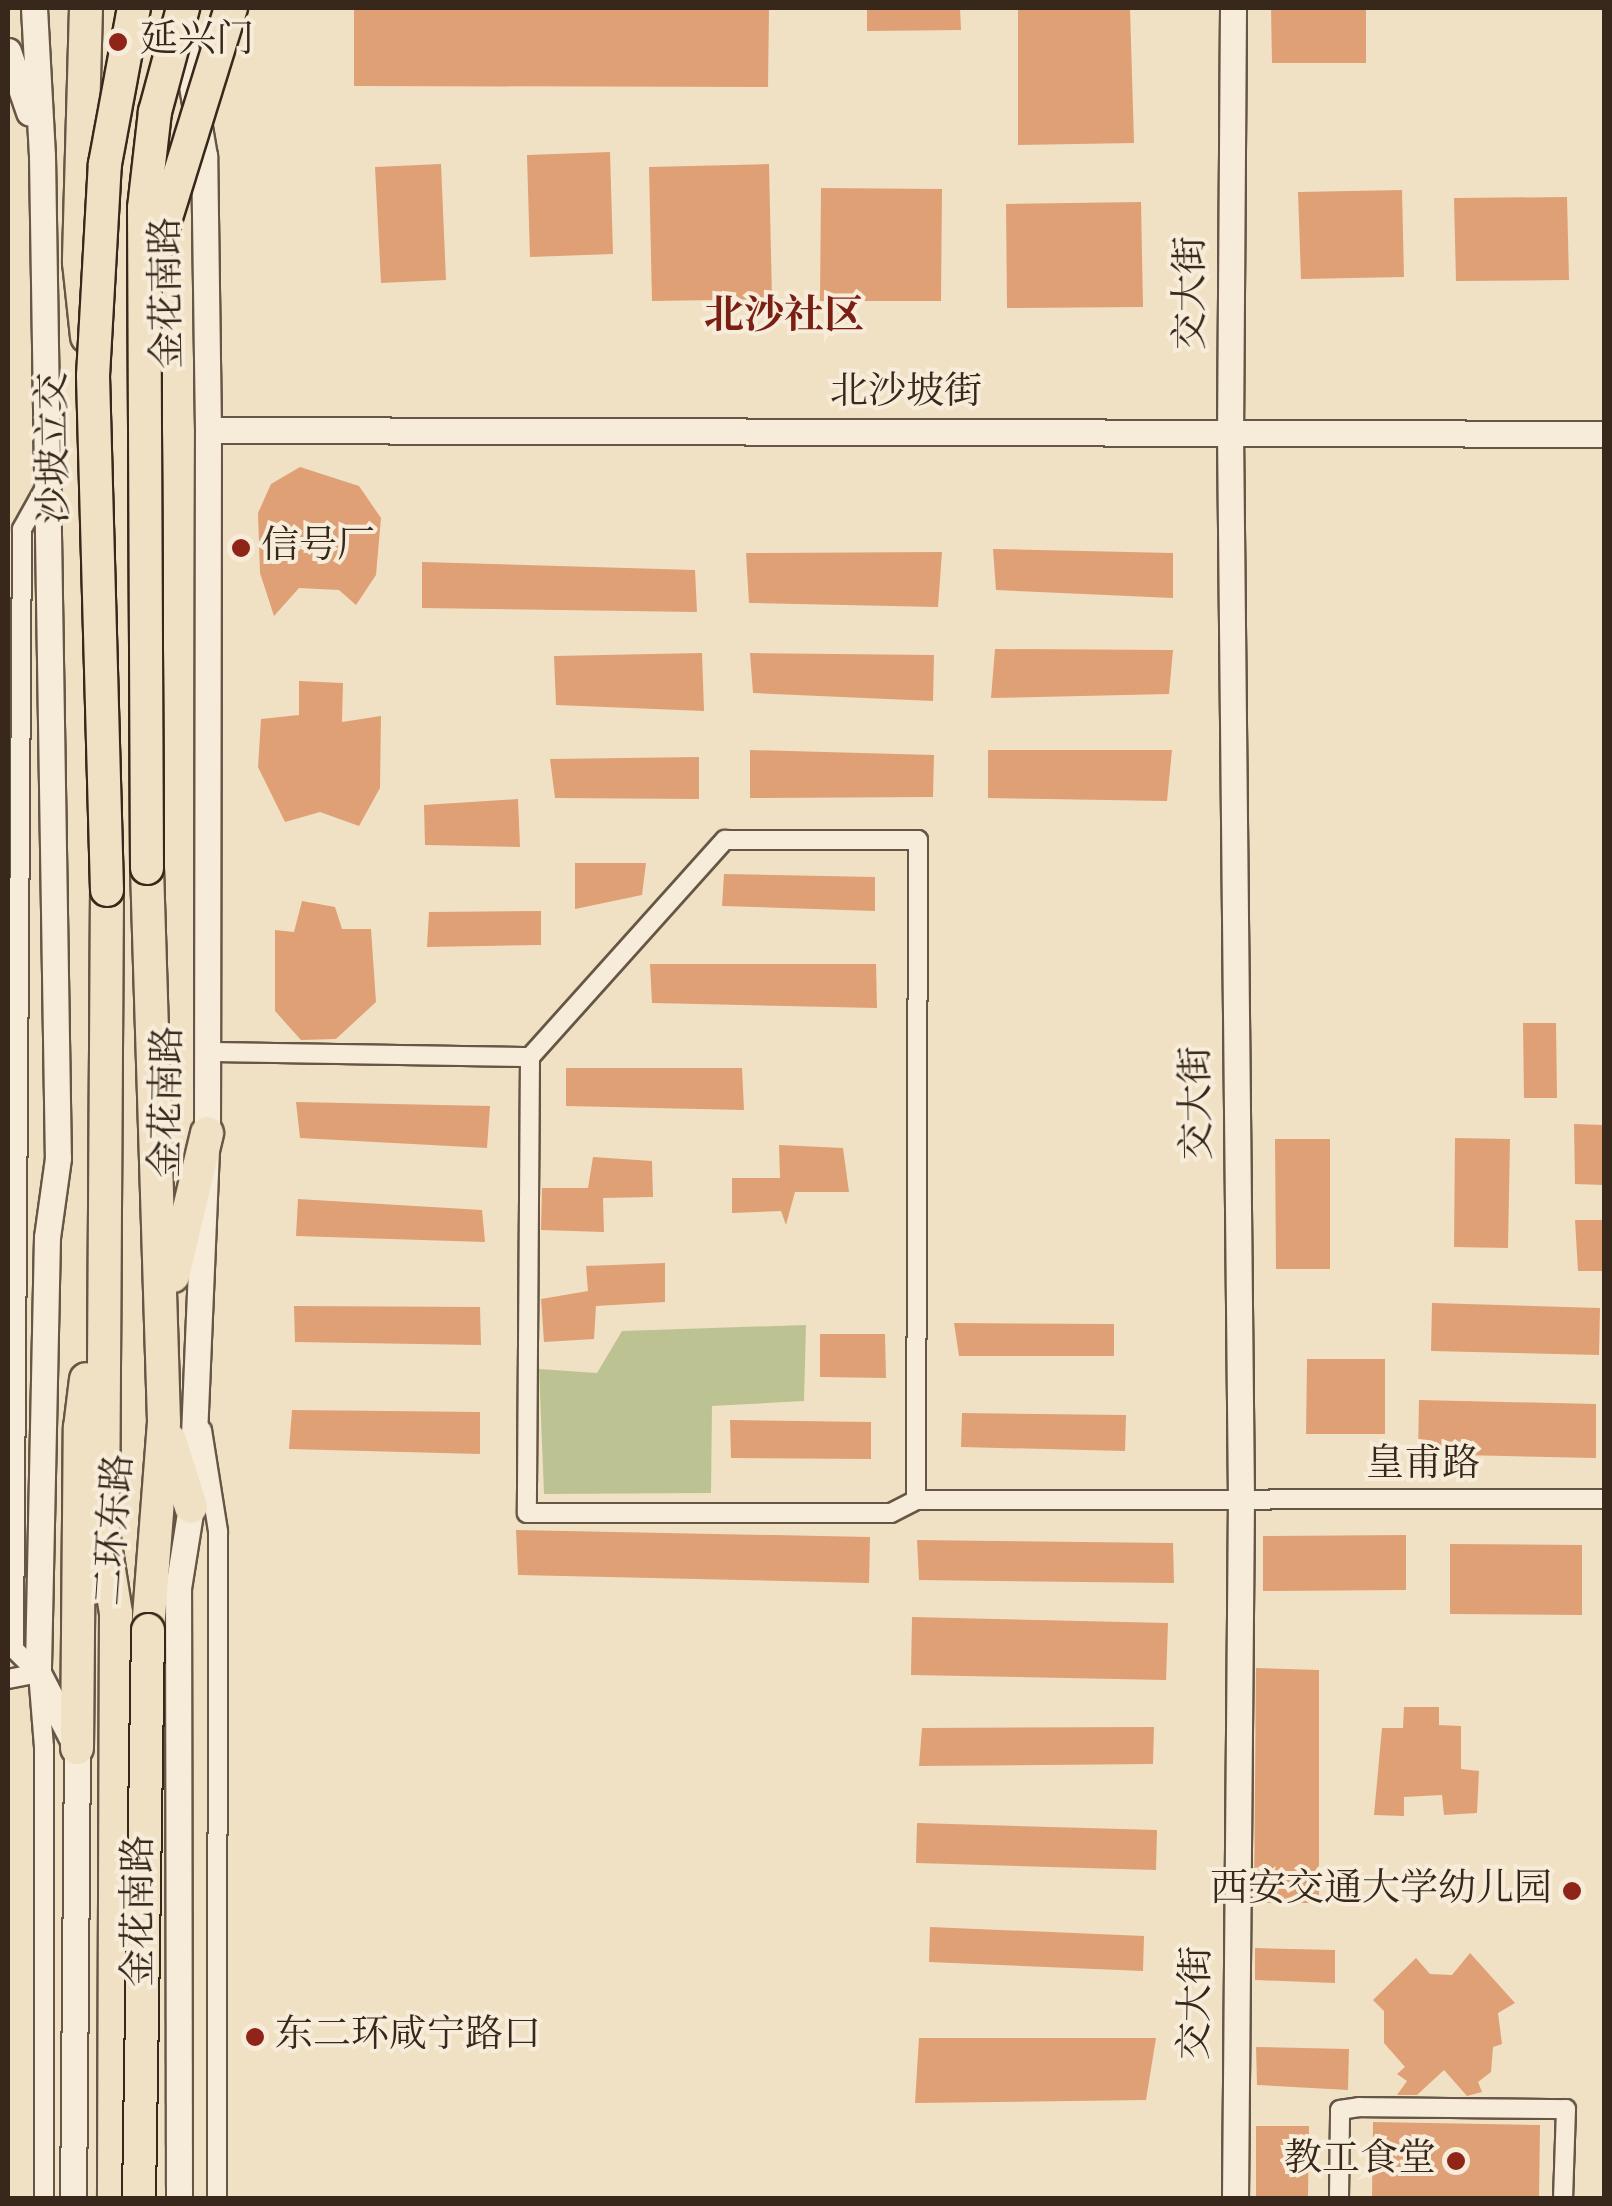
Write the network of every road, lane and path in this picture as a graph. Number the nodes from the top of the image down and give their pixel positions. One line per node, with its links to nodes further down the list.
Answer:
1 (34, 8): 9 (main road, 金花南路)
2 (134, 8): 12 (highway, 沙坡立交, bridge)
3 (181, 8): 10 (main road, 金花南路); 11 (highway, bridge)
4 (220, 8): 10 (main road)
5 (231, 8): 11 (highway, bridge)
6 (1233, 8): 14 (main road, 交大街)
7 (86, 11): 12 (highway, bridge)
8 (8, 51): 9 (main road)
9 (42, 156): 16 (main road, 金花南路)
10 (204, 156): 13 (main road, 金花南路)
11 (142, 302): 24 (highway, 二环东路, bridge)
12 (93, 376): 18 (highway, 沙坡立交, bridge)
13 (208, 430): 14 (main road, 北沙坡街); 20 (main road, 金花南路)
14 (1230, 430): 15 (main road, 北沙坡街); 27 (main road, 交大街)
15 (1604, 434)
16 (47, 484): 17 (street); 31 (main road, 金花南路)
17 (14, 712): 19 (street)
18 (106, 890): 23 (highway, 二环东路)
19 (13, 996): 31 (street)
20 (207, 1052): 21 (street); 22 (main road, 金花南路)
21 (530, 1057): 28 (street, 皇甫路); 28 (street)
22 (207, 1133): 24 (highway); 25 (main road, 金花南路)
23 (105, 1236): 33 (highway); 36 (highway, 二环东路)
24 (162, 1320): 26 (highway, 二环东路)
25 (198, 1397): 30 (main road, 金花南路); 39 (street)
26 (164, 1422): 30 (highway); 37 (highway, 二环东路, bridge)
27 (1241, 1498): 28 (street, 皇甫路); 29 (street, 皇甫路); 40 (main road, 交大街)
28 (916, 1500)
29 (1604, 1500)
30 (191, 1507): 38 (main road, 金花南路)
31 (38, 1674): 32 (street); 33 (main road, 金花南路); 34 (street)
32 (8, 1680)
33 (76, 1748): 35 (main road, 金花南路)
34 (44, 2198)
35 (73, 2198)
36 (114, 2198)
37 (139, 2198)
38 (179, 2198)
39 (217, 2198)
40 (1235, 2198)
41 (1340, 2198): 42 (street)
42 (1564, 2198)

